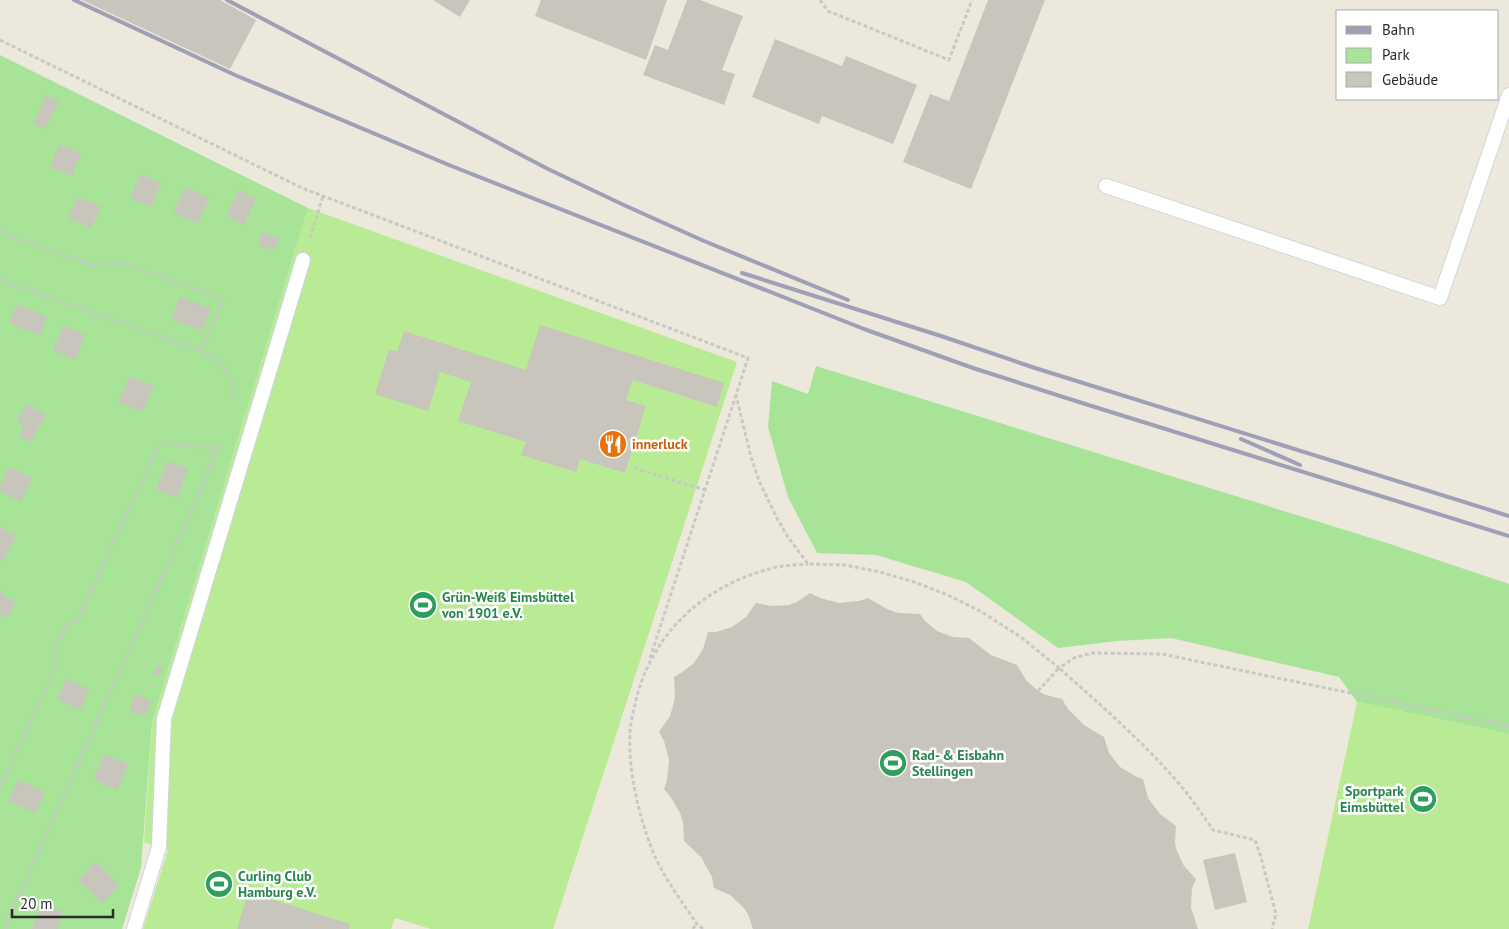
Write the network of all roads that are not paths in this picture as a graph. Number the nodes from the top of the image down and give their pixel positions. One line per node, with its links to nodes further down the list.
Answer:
1 (1509, 95): 2 (lane)
2 (1106, 186)
3 (303, 260): 4 (lane)
4 (134, 929)

